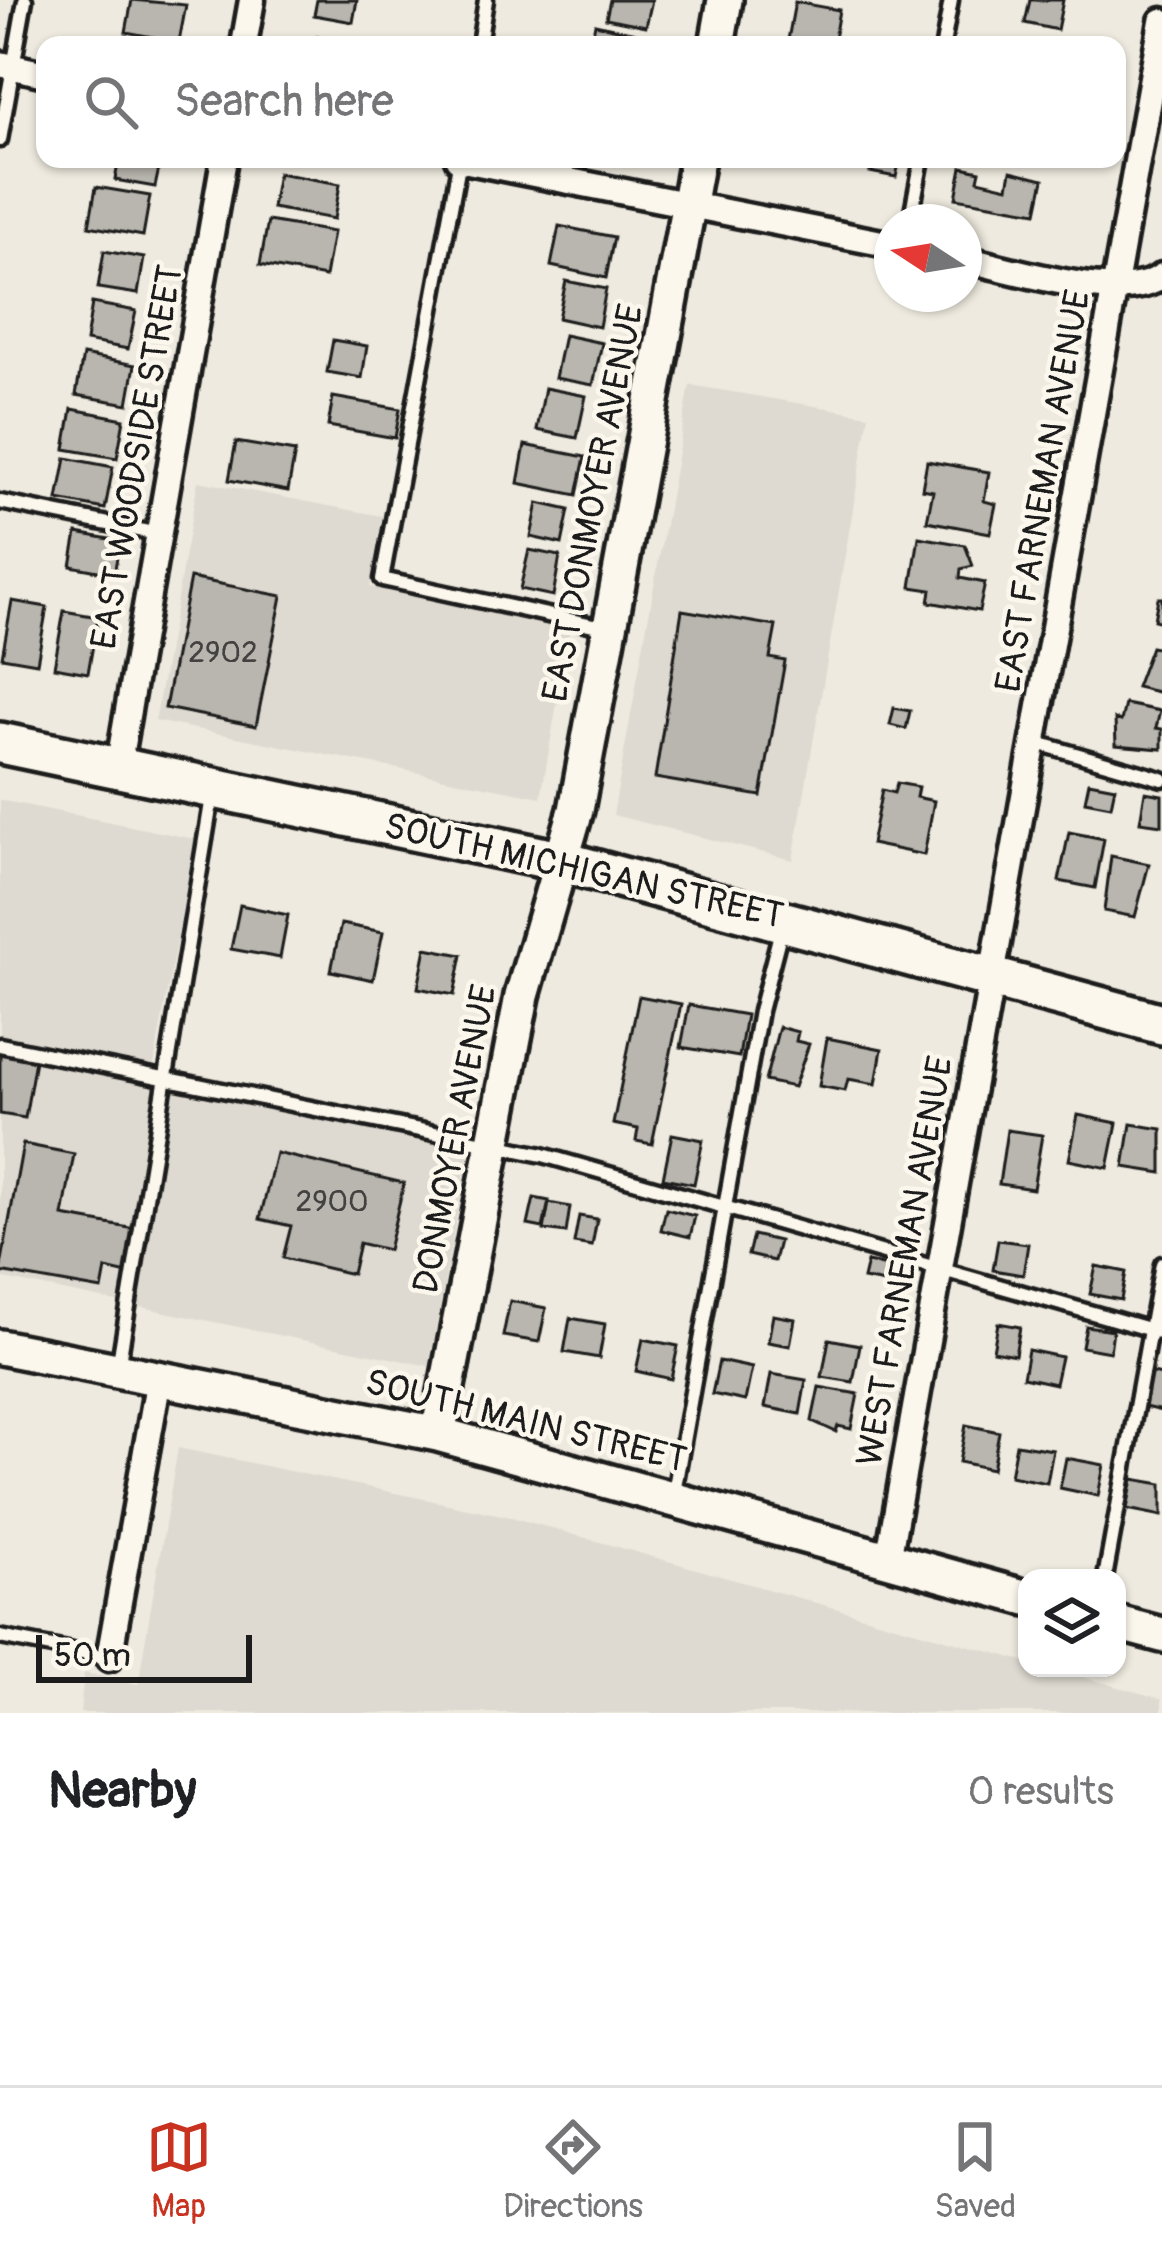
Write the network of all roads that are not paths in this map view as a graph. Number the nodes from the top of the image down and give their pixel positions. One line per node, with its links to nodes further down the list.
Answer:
1 (25, 0): 11 (lane)
2 (252, 0): 7 (street)
3 (486, 0): 8 (lane)
4 (725, 0): 9 (street)
5 (951, 0): 10 (lane)
6 (1162, 21): 13 (street, EAST FARNEMAN AVENUE)
7 (246, 36)
8 (480, 36)
9 (719, 36)
10 (945, 36)
11 (7, 66): 12 (lane)
12 (0, 140)
13 (1142, 146): 19 (street); 25 (street, EAST FARNEMAN AVENUE)
14 (223, 168): 27 (street, EAST WOODSIDE STREET)
15 (457, 168): 28 (lane)
16 (503, 168): 21 (street)
17 (695, 168): 21 (street, EAST DONMOYER AVENUE)
18 (920, 168): 20 (lane)
19 (1162, 172)
20 (913, 204)
21 (689, 206): 22 (street); 28 (street, EAST DONMOYER AVENUE)
22 (874, 242)
23 (982, 264): 25 (street)
24 (1162, 276): 25 (street)
25 (1115, 290): 29 (street, EAST FARNEMAN AVENUE)
26 (0, 502): 27 (lane)
27 (162, 535): 31 (street, EAST WOODSIDE STREET)
28 (608, 628): 34 (street, EAST DONMOYER AVENUE)
29 (1034, 742): 32 (lane); 36 (street, EAST FARNEMAN AVENUE)
30 (0, 743): 31 (main road, SOUTH MICHIGAN STREET)
31 (118, 768): 33 (main road, SOUTH MICHIGAN STREET)
32 (1162, 779)
33 (213, 788): 34 (main road, SOUTH MICHIGAN STREET); 39 (lane)
34 (560, 860): 35 (main road, SOUTH MICHIGAN STREET); 40 (street, DONMOYER AVENUE)
35 (784, 917): 36 (main road, SOUTH MICHIGAN STREET); 41 (lane)
36 (992, 974): 37 (main road, SOUTH MICHIGAN STREET); 43 (street, WEST FARNEMAN AVENUE)
37 (1162, 1024)
38 (0, 1045): 39 (lane)
39 (164, 1077): 40 (lane); 46 (lane)
40 (491, 1143): 41 (lane); 48 (street, DONMOYER AVENUE)
41 (726, 1207): 43 (lane); 49 (lane)
42 (1162, 1264): 44 (lane)
43 (941, 1269): 44 (lane); 50 (street, WEST FARNEMAN AVENUE)
44 (1157, 1331): 51 (lane)
45 (0, 1347): 46 (street, SOUTH MAIN STREET)
46 (118, 1370): 47 (street, SOUTH MAIN STREET)
47 (159, 1378): 48 (street, SOUTH MAIN STREET); 56 (street)
48 (438, 1434): 49 (street, SOUTH MAIN STREET)
49 (674, 1498): 50 (street, SOUTH MAIN STREET)
50 (888, 1560): 52 (street, SOUTH MAIN STREET)
51 (1107, 1569)
52 (1018, 1596)
53 (1126, 1625): 54 (street)
54 (1162, 1635)
55 (0, 1637): 56 (lane)
56 (109, 1658)

